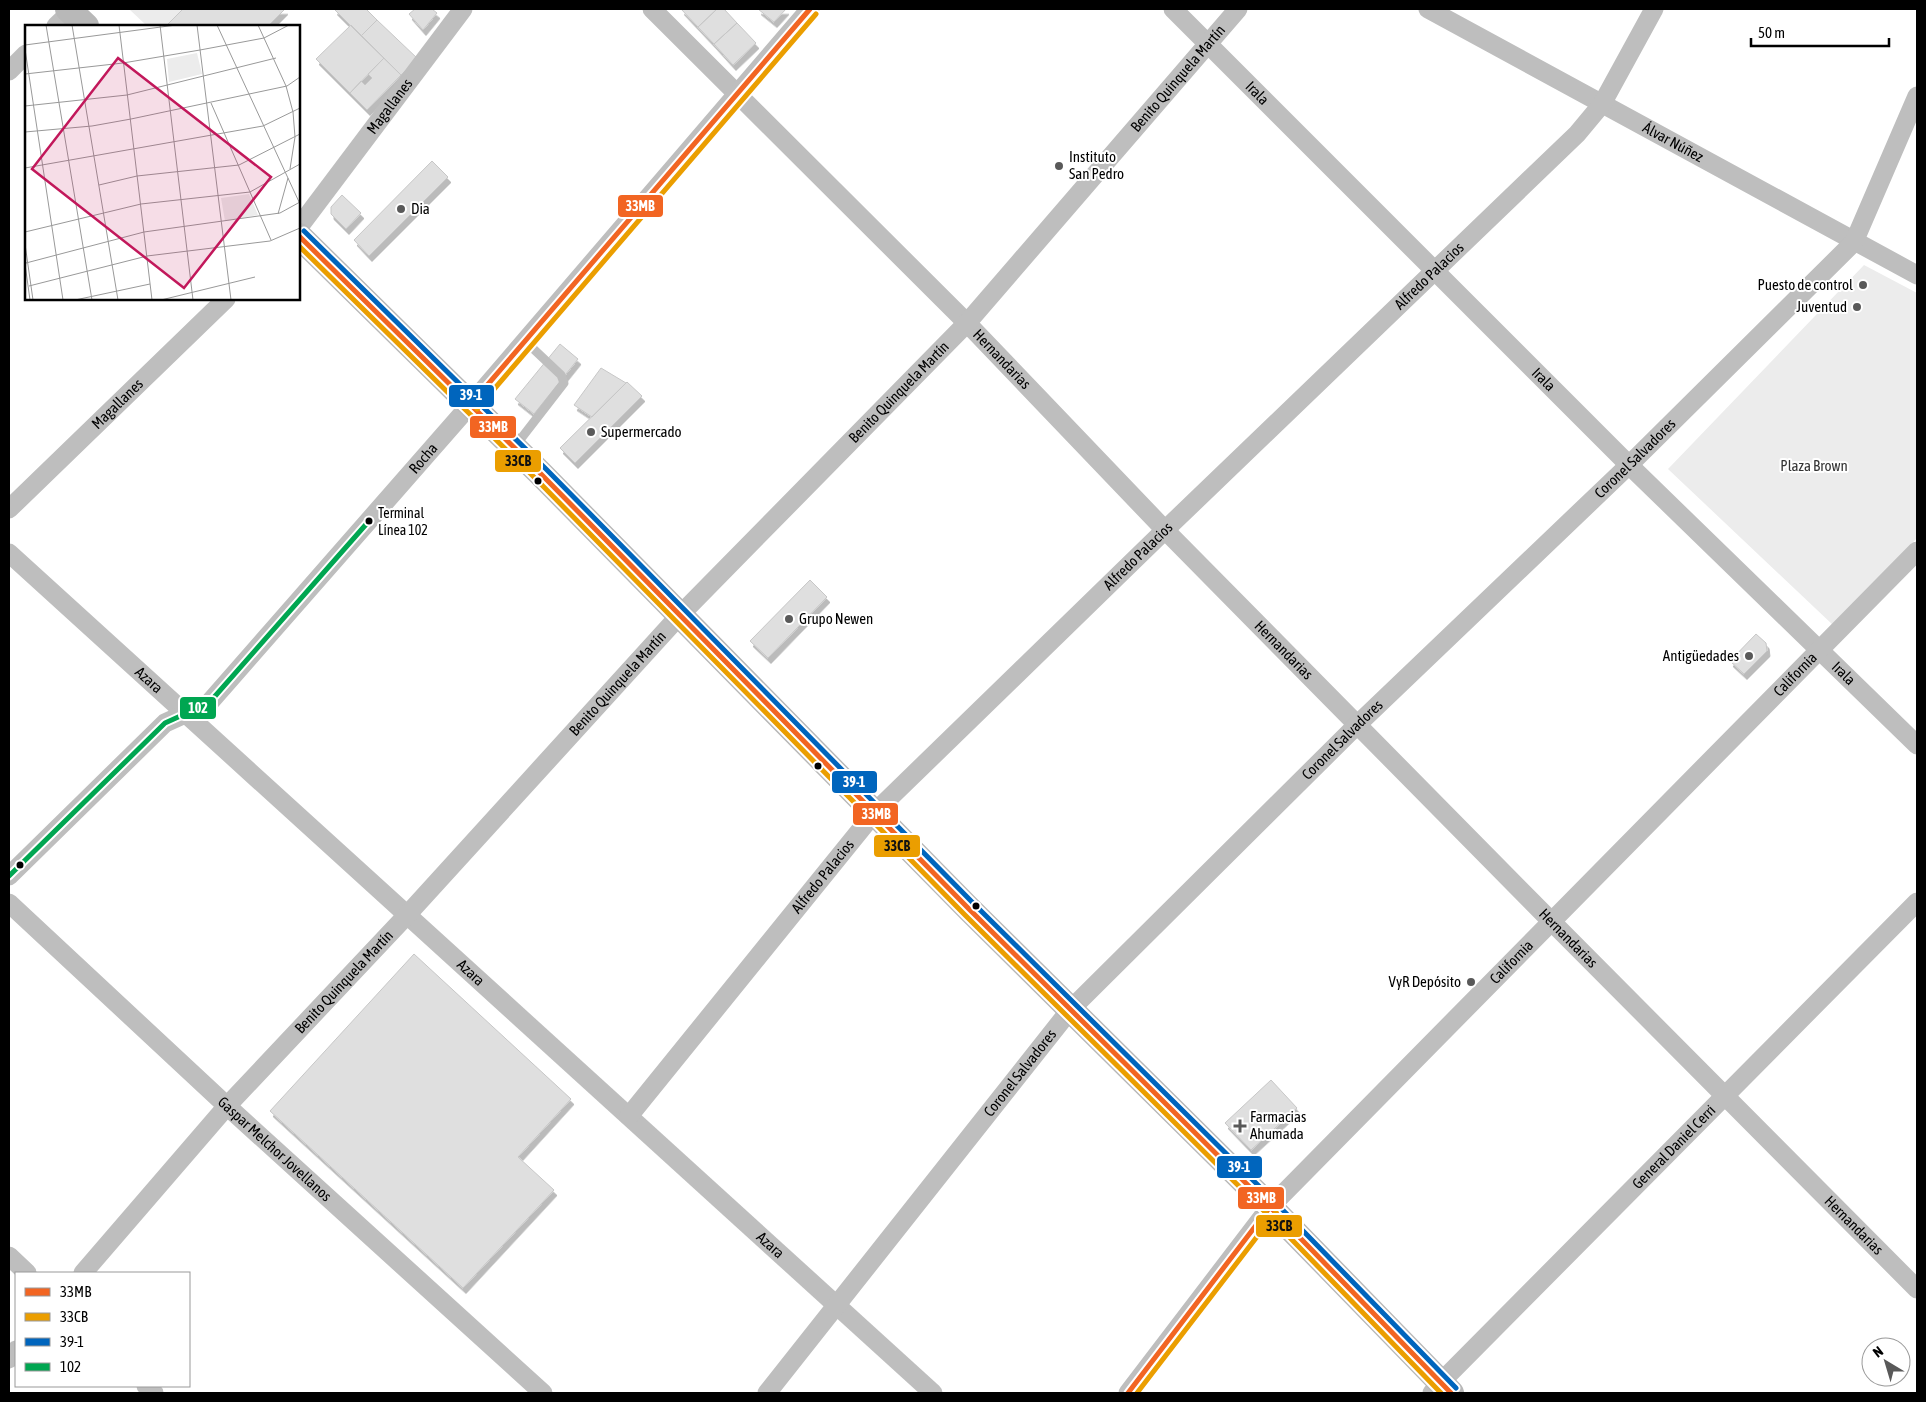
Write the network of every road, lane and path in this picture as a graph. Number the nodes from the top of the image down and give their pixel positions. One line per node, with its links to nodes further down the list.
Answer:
1 (463, 9): 14 (street, Magallanes)
2 (652, 9): 11 (street, Hernandarias)
3 (810, 9): 11 (street, Rocha)
4 (1173, 9): 8 (street, Irala)
5 (1238, 9): 8 (street, Benito Quinquela Martín)
6 (1428, 9): 13 (street, Álvar Núñez)
7 (1654, 9): 13 (street, Alfredo Palacios)
8 (1208, 44): 17 (street, Irala); 20 (street, Benito Quinquela Martín)
9 (25, 55): 10 (street)
10 (9, 71)
11 (738, 94): 20 (street, Hernandarias); 21 (street, Rocha)
12 (1917, 96): 16 (street, Coronel Salvadores)
13 (1602, 104): 16 (street, Álvar Núñez); 17 (street, Alfredo Palacios)
14 (300, 226)
15 (300, 237): 22 (main road)
16 (1854, 242): 18 (street, Álvar Núñez); 24 (street, Coronel Salvadores)
17 (1435, 272): 24 (street, Irala); 26 (street, Alfredo Palacios)
18 (1917, 275)
19 (225, 300): 25 (street, Magallanes)
20 (967, 323): 26 (street, Hernandarias); 29 (street, Benito Quinquela Martín)
21 (525, 341): 22 (street, Rocha); 23 (lane)
22 (471, 404): 23 (main road); 31 (street, Rocha)
23 (514, 447): 29 (main road)
24 (1629, 465): 30 (street, Irala); 32 (street, Coronel Salvadores)
25 (9, 509)
26 (1166, 530): 32 (street, Hernandarias); 34 (street, Alfredo Palacios)
27 (1917, 551): 30 (street, California)
28 (9, 553): 31 (street, Azara)
29 (680, 615): 34 (main road); 38 (street, Benito Quinquela Martín)
30 (1821, 650): 33 (street, Irala); 39 (street, California)
31 (187, 714): 35 (street, Rocha); 38 (street, Azara)
32 (1358, 724): 39 (street, Hernandarias); 40 (street, Coronel Salvadores)
33 (1917, 745)
34 (875, 812): 40 (main road); 43 (street, Alfredo Palacios)
35 (9, 876)
36 (1917, 902): 41 (street, General Daniel Cerri)
37 (9, 903): 42 (street, Gaspar Melchor Jovellanos)
38 (407, 915): 42 (street, Benito Quinquela Martín); 43 (street, Azara)
39 (1551, 922): 41 (street, Hernandarias); 44 (street, California)
40 (1070, 1010): 44 (main road); 49 (street, Coronel Salvadores)
41 (1724, 1095): 48 (street, Hernandarias); 50 (street, General Daniel Cerri)
42 (227, 1106): 47 (street, Benito Quinquela Martín); 51 (street, Gaspar Melchor Jovellanos)
43 (629, 1116): 49 (street, Azara)
44 (1270, 1207): 50 (main road); 54 (street, California)
45 (9, 1256): 46 (street)
46 (26, 1272)
47 (84, 1272)
48 (1917, 1289)
49 (837, 1305): 52 (street, Coronel Salvadores); 53 (street, Azara)
50 (1441, 1390)
51 (544, 1393)
52 (767, 1393)
53 (933, 1393)
54 (1128, 1393)

